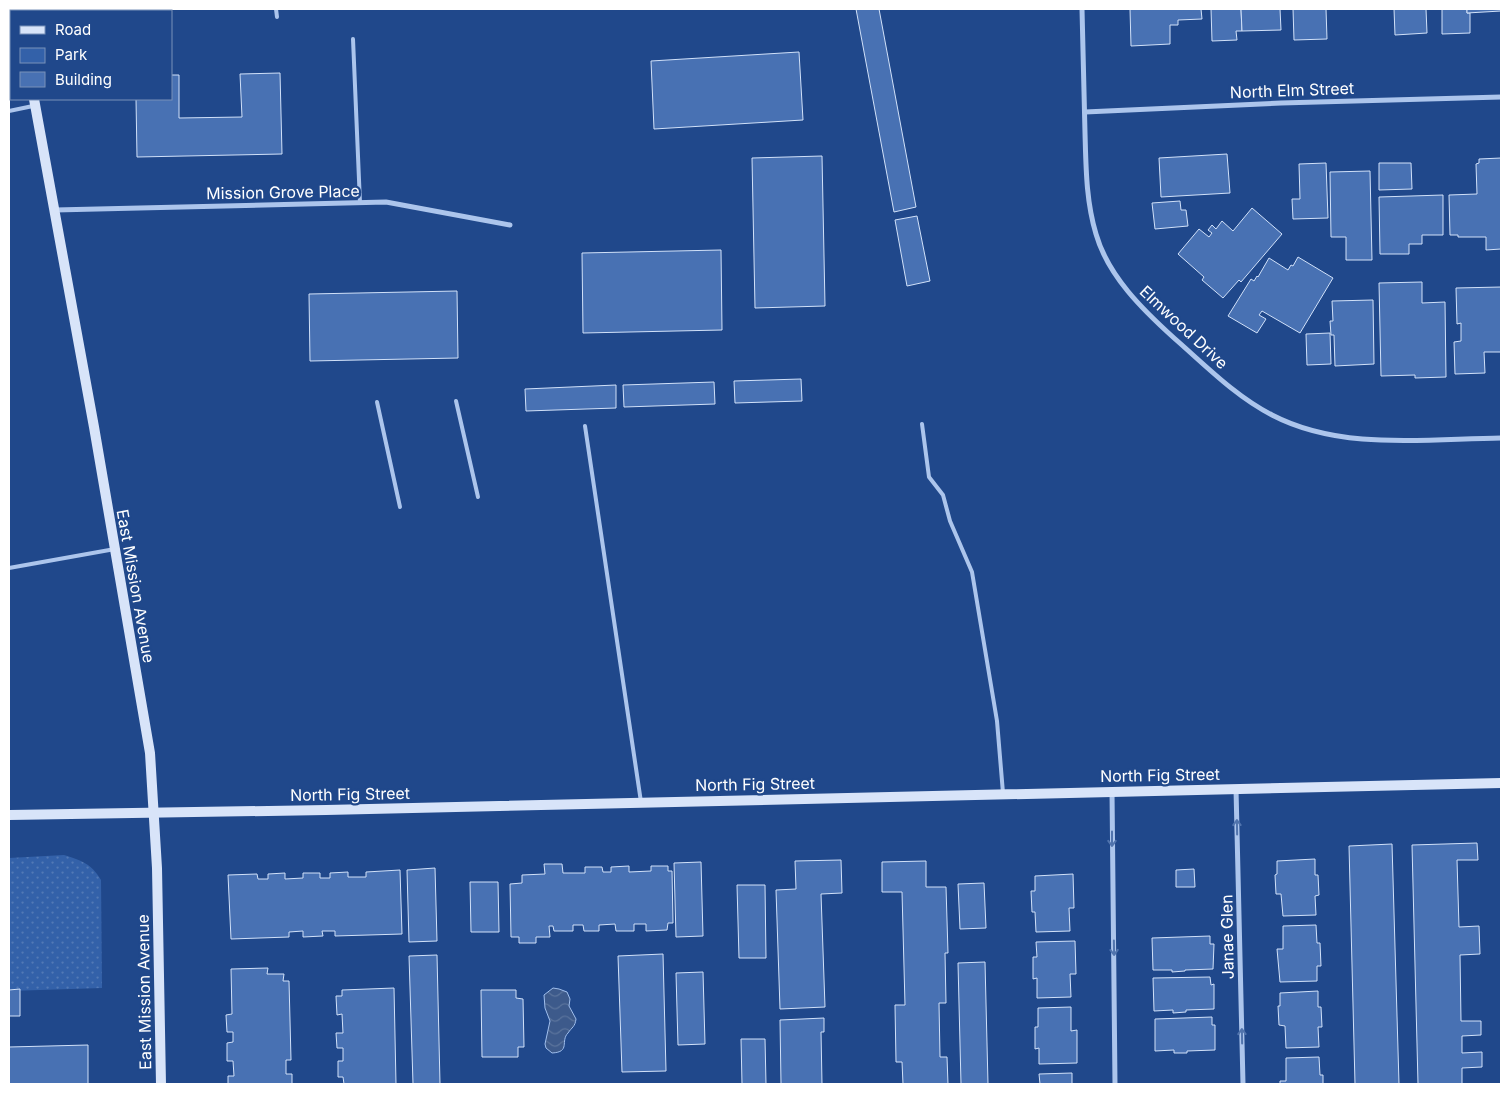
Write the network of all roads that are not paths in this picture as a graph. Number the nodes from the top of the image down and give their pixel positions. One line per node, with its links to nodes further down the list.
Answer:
1 (276, 9): 3 (lane)
2 (1082, 9): 8 (street, Elmwood Drive)
3 (277, 17)
4 (353, 39): 9 (lane)
5 (1501, 97): 8 (street, North Elm Street)
6 (35, 102): 7 (lane); 10 (street, East Mission Avenue)
7 (9, 111)
8 (1085, 112): 16 (street, Elmwood Drive)
9 (360, 203): 10 (street, Mission Grove Place); 11 (street, Mission Grove Place)
10 (54, 210): 19 (street, East Mission Avenue)
11 (510, 225)
12 (456, 401): 17 (lane)
13 (377, 402): 18 (lane)
14 (922, 424): 24 (lane)
15 (585, 426): 25 (lane)
16 (1501, 438)
17 (478, 497)
18 (400, 507)
19 (114, 549): 20 (lane); 26 (street, East Mission Avenue)
20 (9, 568)
21 (1501, 783): 22 (street, North Fig Street)
22 (1236, 789): 23 (street, North Fig Street); 30 (street, Janae Glen, one-way to 22)
23 (1112, 791): 24 (street, North Fig Street); 29 (street, one-way to 29)
24 (1003, 794): 25 (street, North Fig Street)
25 (641, 802): 26 (street, North Fig Street)
26 (153, 812): 27 (street, North Fig Street); 28 (street, East Mission Avenue)
27 (9, 815)
28 (161, 1084)
29 (1115, 1084)
30 (1243, 1084)

